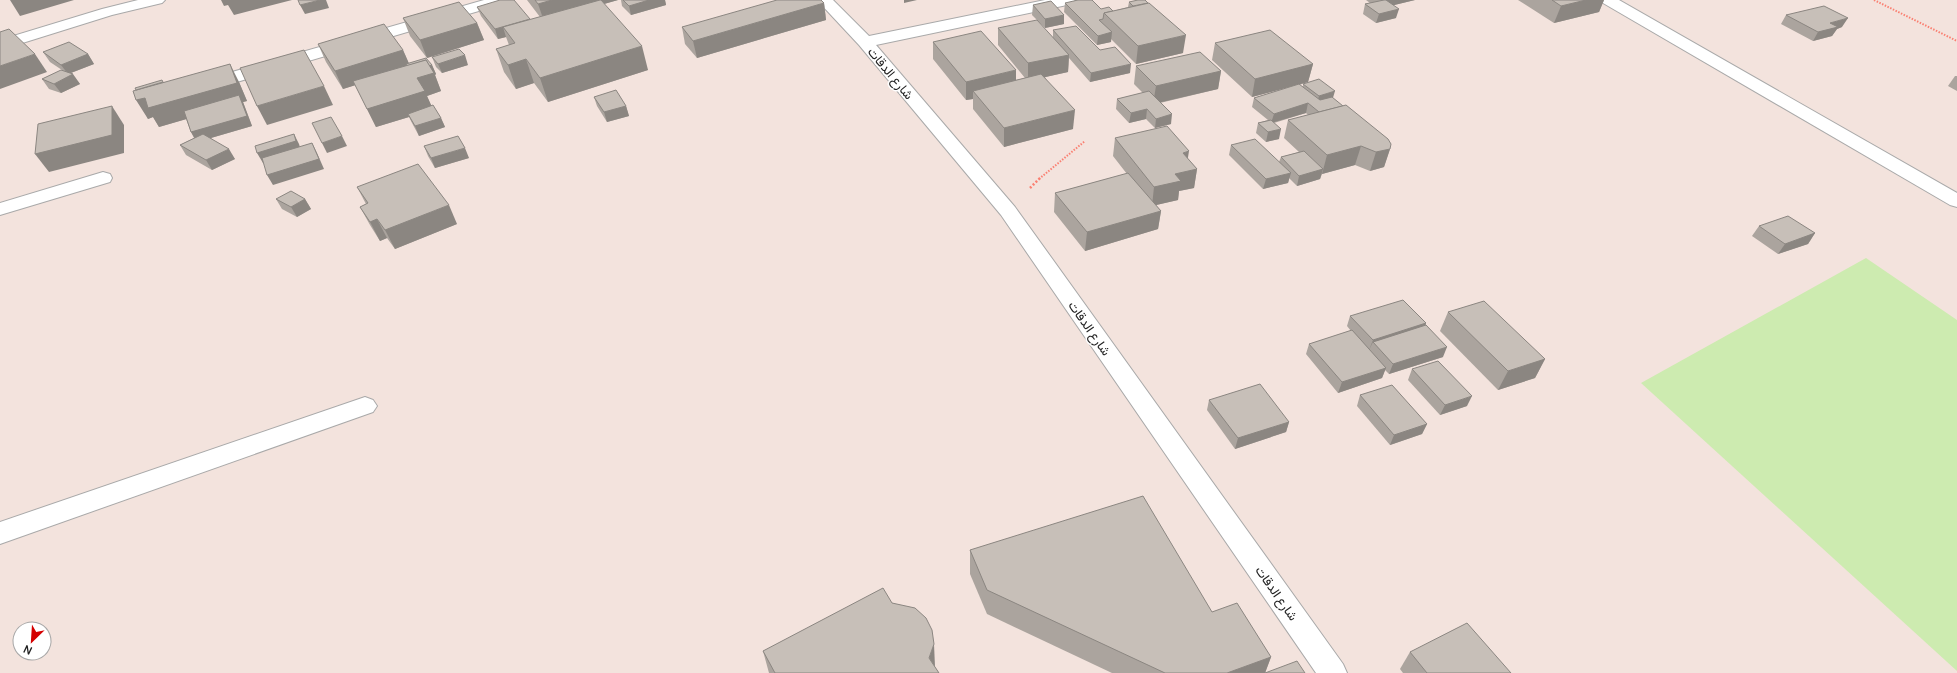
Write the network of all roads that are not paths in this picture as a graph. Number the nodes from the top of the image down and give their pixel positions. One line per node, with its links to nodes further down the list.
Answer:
1 (95, 0): 7 (street)
2 (157, 0): 7 (street)
3 (501, 0): 10 (street)
4 (825, 0): 8 (street, شارع الدقات)
5 (1067, 0): 8 (street)
6 (1608, 0): 12 (street)
7 (107, 12): 9 (street)
8 (865, 42): 16 (street, شارع الدقات)
9 (0, 45)
10 (224, 80)
11 (103, 178): 13 (street)
12 (1957, 201)
13 (0, 209)
14 (364, 406): 15 (street)
15 (0, 533)
16 (1333, 673)

